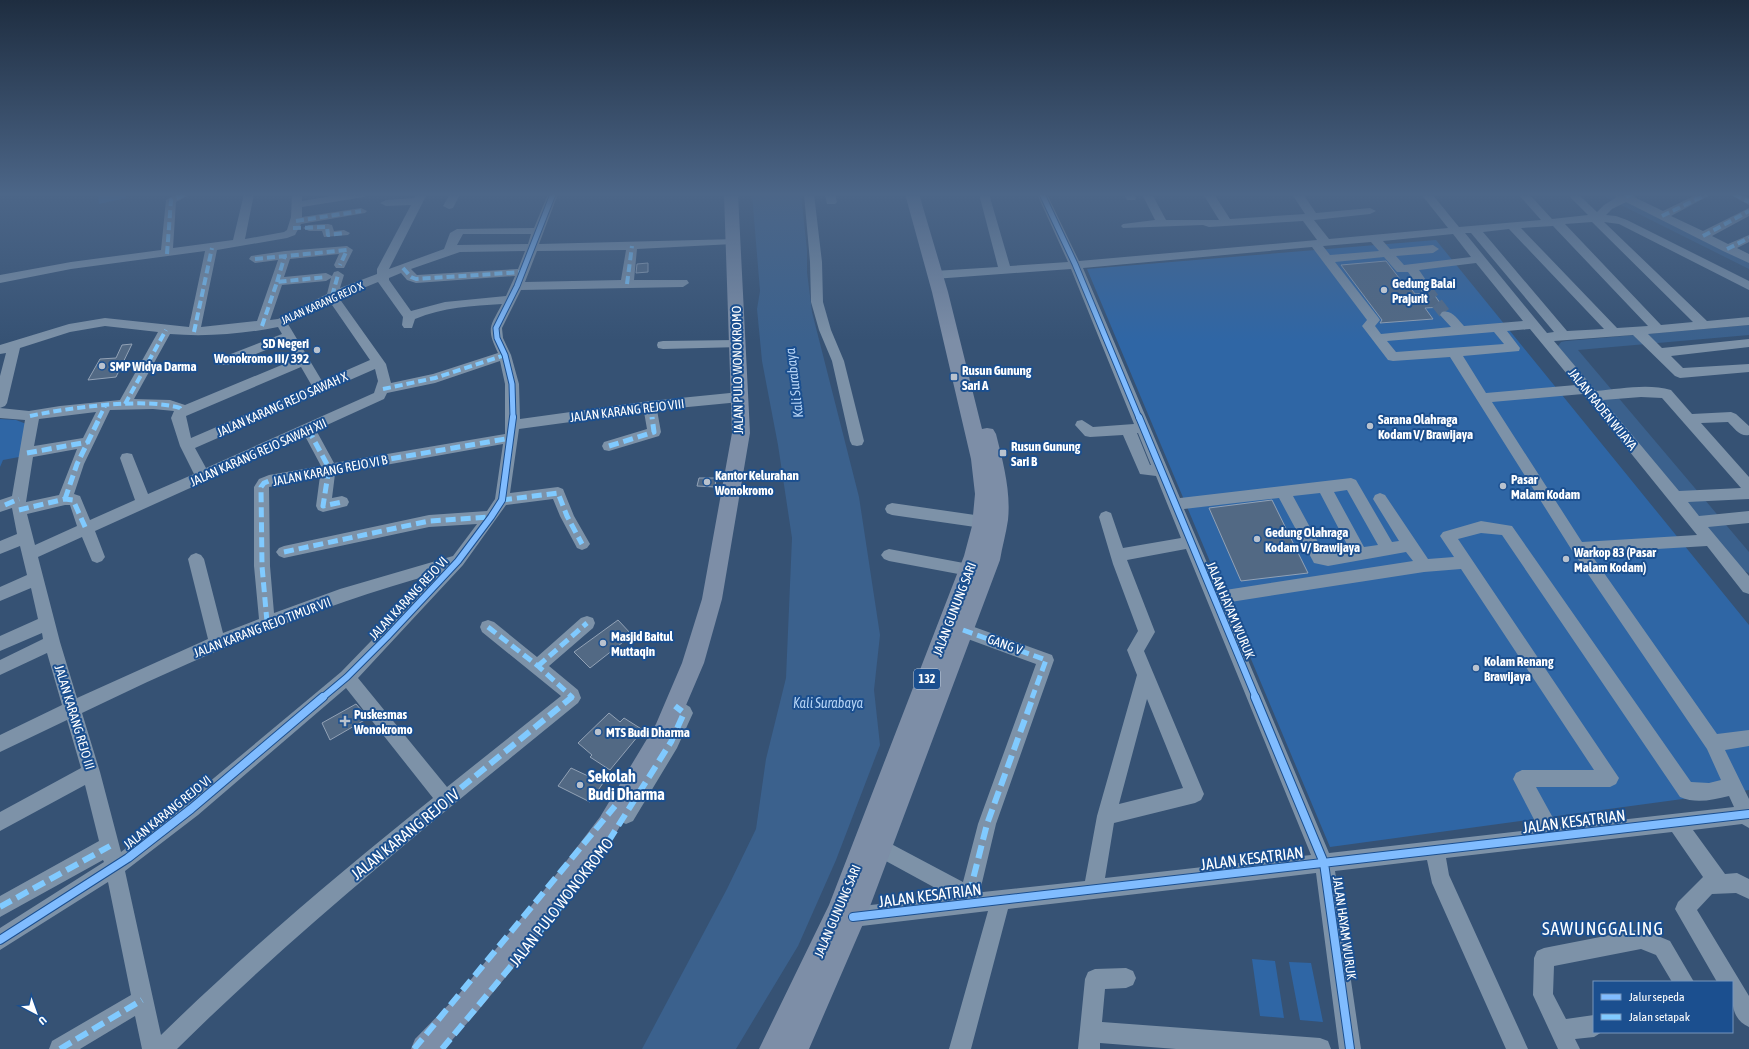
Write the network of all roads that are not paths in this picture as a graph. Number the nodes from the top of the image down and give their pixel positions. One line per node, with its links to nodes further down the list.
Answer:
1 (168, 243): 30 (street)
2 (242, 243): 23 (street)
3 (396, 243): 44 (street)
4 (452, 243): 29 (street)
5 (534, 243): 26 (street, JALAN KARANG REJO VI)
6 (694, 243): 24 (street, JALAN KARANG REJO X)
7 (733, 243): 71 (main road, JALAN PULO WONOKROMO)
8 (814, 243): 103 (street)
9 (929, 243): 43 (main road, JALAN GUNUNG SARI / 132)
10 (933, 243): 43 (main road, JALAN GUNUNG SARI / 132)
11 (998, 243): 40 (street)
12 (1065, 243): 37 (street, JALAN HAYAM WURUK)
13 (1321, 243): 34 (street); 37 (street)
14 (1378, 243): 31 (street)
15 (1467, 243): 35 (street, JALAN RADEN WIJAYA)
16 (1486, 243): 66 (street)
17 (1529, 243): 64 (street)
18 (1573, 243): 60 (street)
19 (1620, 243): 57 (street)
20 (1664, 243): 49 (street)
21 (1717, 243): 27 (street)
22 (1739, 243): 27 (street)
23 (238, 244): 25 (street)
24 (632, 246): 26 (street, JALAN KARANG REJO X); 48 (street)
25 (212, 248): 30 (street); 63 (street)
26 (532, 248): 29 (street, JALAN KARANG REJO X); 41 (street, JALAN KARANG REJO VI)
27 (1728, 248): 36 (street)
28 (1433, 249): 31 (street)
29 (449, 251): 38 (street, JALAN KARANG REJO X)
30 (167, 254): 45 (street)
31 (1388, 254): 34 (street); 39 (street)
32 (285, 255): 33 (street); 42 (street); 46 (street)
33 (255, 259)
34 (1326, 259): 69 (street)
35 (1480, 259): 39 (street); 56 (street, JALAN RADEN WIJAYA)
36 (1749, 259)
37 (1075, 264): 40 (street); 99 (street, JALAN HAYAM WURUK)
38 (403, 268): 41 (street); 44 (street, JALAN KARANG REJO X)
39 (1411, 268): 50 (street)
40 (1005, 270): 43 (street)
41 (523, 272): 51 (street, JALAN KARANG REJO VI)
42 (335, 273): 46 (street); 52 (street)
43 (939, 274): 101 (main road, JALAN GUNUNG SARI / 132)
44 (383, 276): 51 (street); 52 (street, JALAN KARANG REJO X)
45 (0, 278)
46 (277, 282): 58 (street)
47 (683, 283): 48 (street)
48 (627, 284): 51 (street)
49 (1749, 286)
50 (1426, 289)
51 (513, 293): 78 (street, JALAN KARANG REJO VI)
52 (332, 296): 55 (street, JALAN KARANG REJO X); 81 (street)
53 (1446, 315): 62 (street)
54 (1749, 320): 57 (street)
55 (281, 322): 58 (street, JALAN KARANG REJO X); 65 (street)
56 (1534, 324): 59 (street); 67 (street, JALAN RADEN WIJAYA)
57 (1704, 325): 60 (street)
58 (262, 326): 63 (street, JALAN KARANG REJO X)
59 (1498, 328): 62 (street); 75 (street)
60 (1658, 329): 68 (street)
61 (166, 330): 63 (street, JALAN KARANG REJO X); 73 (street, JALAN KARANG REJO X); 89 (street)
62 (1459, 331): 69 (street); 75 (street)
63 (194, 332)
64 (1615, 333): 66 (street); 68 (street)
65 (289, 336): 79 (street); 80 (street)
66 (1564, 336): 67 (street)
67 (1544, 337): 85 (street, JALAN RADEN WIJAYA)
68 (1643, 337): 77 (street)
69 (1378, 338): 76 (street)
70 (1749, 343): 77 (street)
71 (736, 344): 72 (street); 86 (main road, JALAN PULO WONOKROMO)
72 (663, 345)
73 (14, 346): 74 (street, JALAN KARANG REJO X); 88 (street)
74 (0, 350)
75 (1470, 351): 76 (street)
76 (1454, 353): 87 (street)
77 (1660, 353): 82 (street)
78 (505, 355): 84 (street); 97 (street, JALAN KARANG REJO VI)
79 (304, 361): 83 (street); 92 (street)
80 (223, 362)
81 (378, 362): 83 (street, JALAN KARANG REJO SAWAH X); 84 (street)
82 (1749, 368)
83 (319, 387): 104 (street, JALAN KARANG REJO SAWAH X)
84 (383, 389): 98 (street, JALAN KARANG REJO SAWAH XII)
85 (1592, 394): 87 (street); 95 (street); 114 (street, JALAN RADEN WIJAYA)
86 (740, 397): 91 (street, JALAN KARANG REJO VIII); 166 (main road, JALAN PULO WONOKROMO)
87 (1482, 398): 136 (street)
88 (0, 402)
89 (125, 404): 90 (street); 92 (street)
90 (105, 406): 94 (street); 102 (street)
91 (650, 406): 97 (street, JALAN KARANG REJO VIII); 105 (street)
92 (182, 412): 104 (street)
93 (0, 413): 94 (street)
94 (30, 416): 106 (street, JALAN KARANG REJO III)
95 (1689, 419): 100 (street); 111 (street)
96 (1082, 426): 99 (street)
97 (518, 427): 108 (street, JALAN KARANG REJO VI B); 117 (street, JALAN KARANG REJO VI)
98 (308, 429): 108 (street); 109 (street, JALAN KARANG REJO SAWAH XII)
99 (1136, 429): 121 (street, JALAN HAYAM WURUK)
100 (1746, 431)
101 (981, 434): 128 (main road, JALAN GUNUNG SARI / 132); 158 (main road, JALAN GUNUNG SARI / 132)
102 (88, 442): 106 (street); 115 (street)
103 (857, 442)
104 (187, 446): 109 (street)
105 (609, 446)
106 (27, 453): 120 (street, JALAN KARANG REJO III)
107 (126, 458): 119 (street)
108 (329, 468): 118 (street); 154 (street, JALAN KARANG REJO VI B)
109 (203, 477): 119 (street, JALAN KARANG REJO SAWAH XII)
110 (1324, 487): 112 (street); 137 (street); 139 (street)
111 (1749, 487)
112 (1283, 492): 121 (street); 139 (street)
113 (1749, 493): 114 (street)
114 (1680, 496): 127 (street, JALAN RADEN WIJAYA)
115 (65, 499): 120 (street); 129 (street)
116 (1380, 499): 134 (street)
117 (502, 500): 124 (street, JALAN KARANG REJO VI); 133 (street)
118 (342, 502)
119 (144, 503): 129 (street, JALAN KARANG REJO SAWAH XII)
120 (19, 504): 122 (street); 130 (street, JALAN KARANG REJO III)
121 (1175, 504): 132 (street, JALAN HAYAM WURUK)
122 (0, 506)
123 (892, 509): 128 (street)
124 (491, 517): 138 (street); 145 (street, JALAN KARANG REJO VI)
125 (1106, 517): 141 (street)
126 (1749, 517): 127 (street)
127 (1700, 521): 131 (street, JALAN RADEN WIJAYA)
128 (982, 522): 148 (main road, JALAN GUNUNG SARI / 132)
129 (86, 529): 140 (street, JALAN KARANG REJO SAWAH XII); 143 (street)
130 (26, 537): 135 (street); 140 (street, JALAN KARANG REJO III)
131 (1710, 540): 136 (street); 149 (street, JALAN RADEN WIJAYA)
132 (1191, 542): 141 (street); 153 (street, JALAN HAYAM WURUK)
133 (582, 544)
134 (1410, 545): 137 (street); 147 (street)
135 (0, 548)
136 (1578, 548): 170 (street)
137 (1388, 550): 139 (street)
138 (284, 552)
139 (1359, 553)
140 (30, 554): 150 (street, JALAN KARANG REJO III)
141 (1118, 554): 164 (street)
142 (889, 555): 148 (street)
143 (97, 557)
144 (196, 559): 160 (street)
145 (458, 560): 154 (street, JALAN KARANG REJO TIMUR VII); 165 (street, JALAN KARANG REJO VI)
146 (1464, 562): 147 (street); 173 (street); 180 (street)
147 (1424, 566): 153 (street)
148 (969, 570): 168 (main road, JALAN GUNUNG SARI / 132)
149 (1745, 571): 151 (street, JALAN RADEN WIJAYA)
150 (37, 578): 152 (street); 155 (street, JALAN KARANG REJO III)
151 (1749, 587)
152 (0, 594)
153 (1214, 598): 184 (street, JALAN HAYAM WURUK)
154 (267, 622): 160 (street, JALAN KARANG REJO TIMUR VII)
155 (47, 623): 159 (street, JALAN KARANG REJO III); 161 (street)
156 (587, 623): 162 (street)
157 (488, 627): 162 (street, JALAN KARANG REJO IV)
158 (963, 630): 168 (main road, JALAN GUNUNG SARI / 132); 189 (street, GANG V)
159 (52, 642): 163 (street); 167 (street, JALAN KARANG REJO III)
160 (217, 643): 167 (street, JALAN KARANG REJO TIMUR VII)
161 (0, 644)
162 (538, 666): 174 (street, JALAN KARANG REJO IV)
163 (0, 668)
164 (1145, 675): 176 (street); 176 (street)
165 (347, 677): 174 (street); 185 (street, JALAN KARANG REJO VI)
166 (675, 706): 207 (main road, JALAN PULO WONOKROMO); 208 (street, JALAN PULO WONOKROMO)
167 (72, 708): 171 (street, JALAN KARANG REJO TIMUR VII); 172 (street, JALAN KARANG REJO III)
168 (917, 729): 182 (main road, JALAN GUNUNG SARI / 132); 209 (main road, JALAN GUNUNG SARI / 132)
169 (1749, 738): 170 (street)
170 (1713, 743): 173 (street)
171 (0, 744)
172 (91, 772): 178 (street); 181 (street, JALAN KARANG REJO III)
173 (1732, 786): 177 (street)
174 (446, 800): 205 (street, JALAN KARANG REJO IV)
175 (615, 806): 206 (street, JALAN PULO WONOKROMO)
176 (1106, 816): 187 (street)
177 (1748, 816): 179 (street, JALAN KESATRIAN)
178 (0, 822)
179 (1676, 822): 180 (street, JALAN KESATRIAN); 186 (street)
180 (1553, 836): 183 (street, JALAN KESATRIAN)
181 (110, 846): 185 (street, JALAN KARANG REJO III); 190 (street)
182 (880, 847): 189 (street); 191 (main road, JALAN GUNUNG SARI / 132)
183 (1436, 850): 184 (street, JALAN KESATRIAN); 214 (street)
184 (1324, 863): 187 (street, JALAN KESATRIAN); 213 (street, JALAN HAYAM WURUK)
185 (114, 868): 192 (street, JALAN KARANG REJO VI); 197 (street, JALAN KARANG REJO III)
186 (1720, 884): 188 (street); 195 (street)
187 (1094, 889): 189 (street, JALAN KESATRIAN)
188 (1749, 889)
189 (984, 899): 191 (street, JALAN KESATRIAN); 211 (street)
190 (0, 907)
191 (853, 917): 210 (main road, JALAN GUNUNG SARI / 132)
192 (0, 940)
193 (1126, 978): 201 (street)
194 (1683, 981): 200 (street)
195 (1728, 981)
196 (1733, 990): 198 (street)
197 (142, 1000): 203 (street); 204 (street, JALAN KARANG REJO III)
198 (1742, 1012)
199 (1593, 1026): 200 (street)
200 (1560, 1030): 215 (street)
201 (1090, 1040): 202 (street)
202 (1232, 1046): 212 (street)
203 (60, 1049)
204 (153, 1049)
205 (162, 1049)
206 (414, 1049)
207 (425, 1049)
208 (442, 1049)
209 (773, 1049)
210 (795, 1049)
211 (960, 1049)
212 (1320, 1049)
213 (1350, 1049)
214 (1517, 1049)
215 (1569, 1049)

